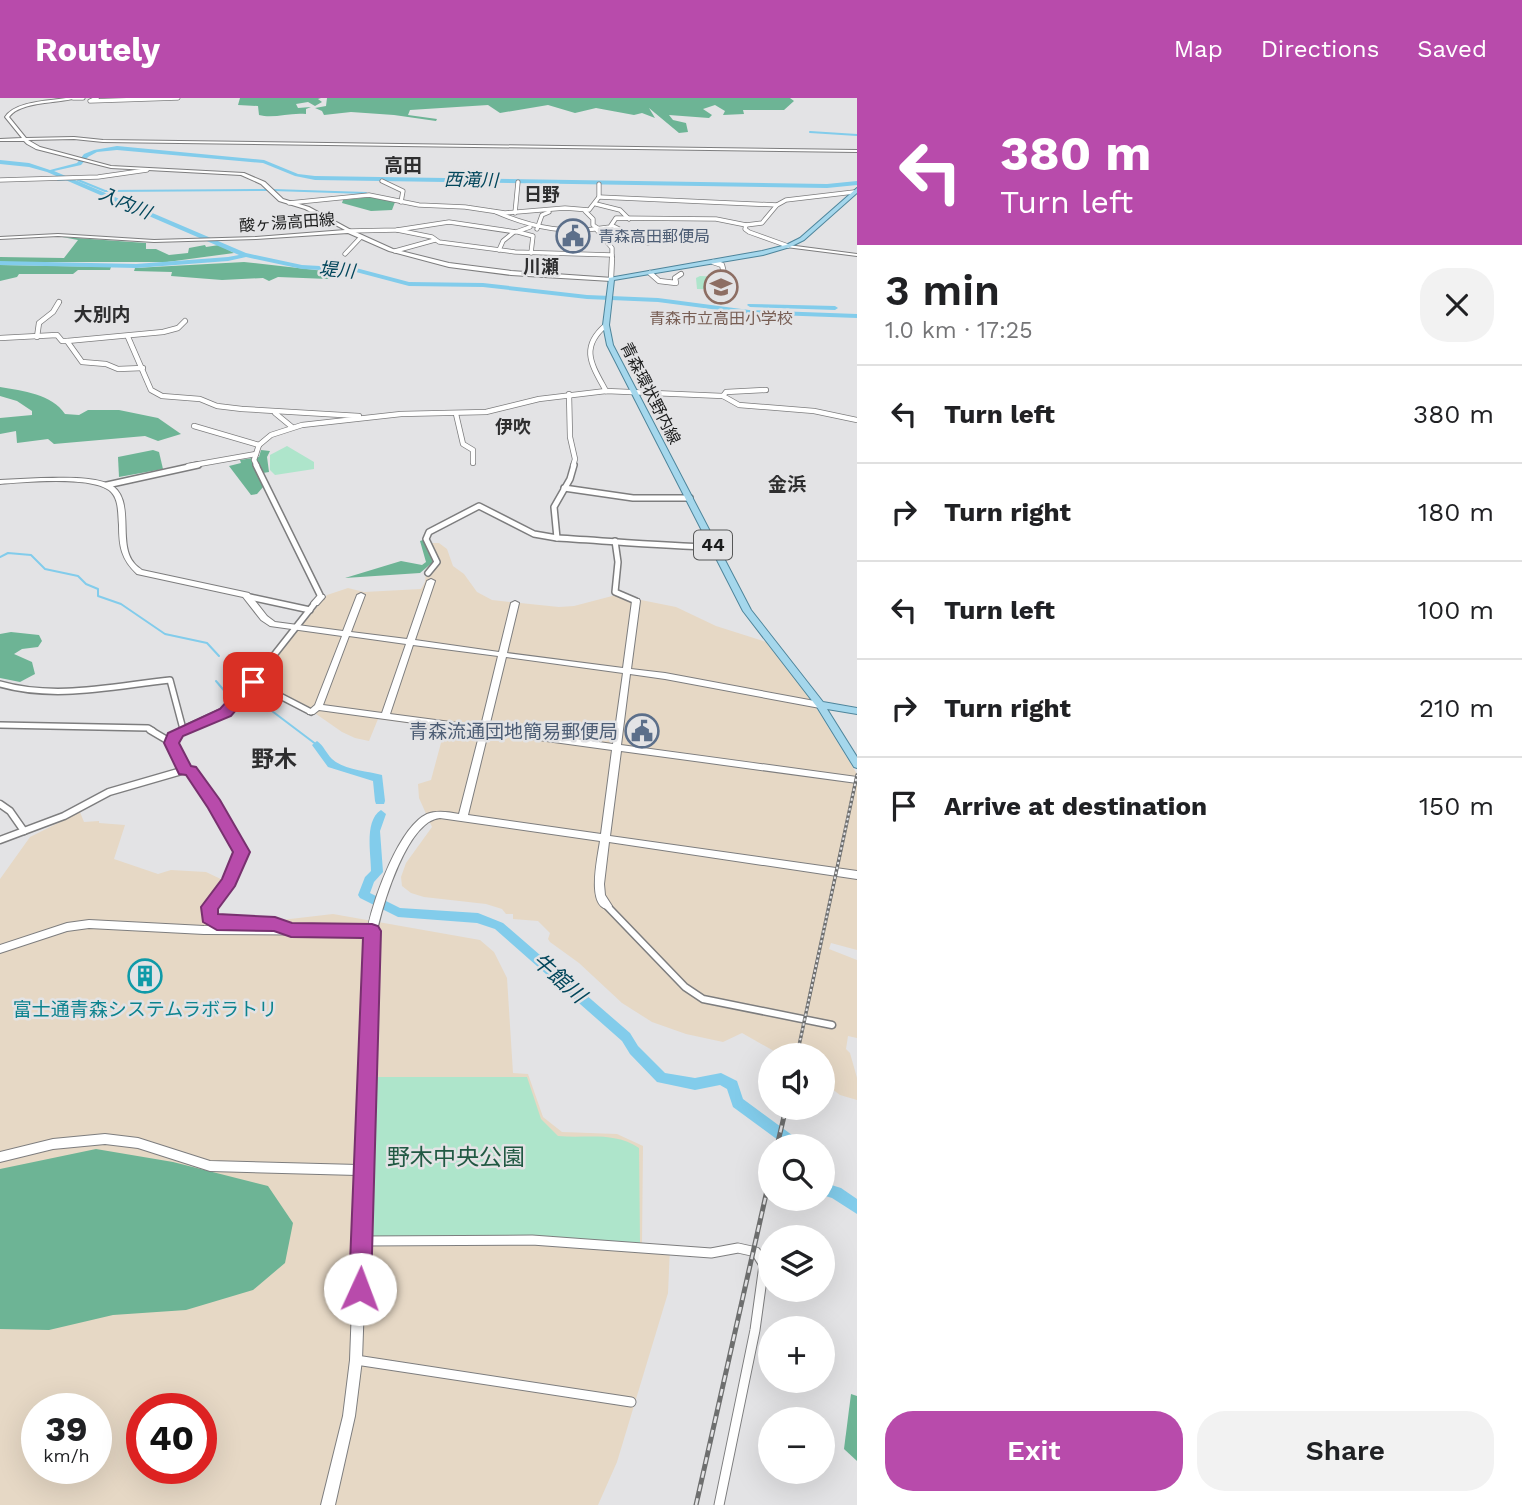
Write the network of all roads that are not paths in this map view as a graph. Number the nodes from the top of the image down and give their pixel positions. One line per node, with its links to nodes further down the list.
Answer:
1 (74, 98): 2 (street); 7 (street)
2 (83, 98)
3 (97, 98): 5 (street)
4 (178, 98): 6 (street)
5 (114, 99): 6 (street)
6 (152, 99)
7 (24, 138): 8 (street); 9 (street); 10 (street)
8 (0, 140)
9 (857, 151)
10 (147, 170): 11 (street); 18 (street)
11 (0, 180)
12 (382, 181): 17 (street)
13 (518, 183): 24 (street)
14 (599, 184): 16 (street)
15 (856, 191): 20 (street); 40 (main road)
16 (599, 197): 19 (street); 20 (street)
17 (401, 202): 18 (street); 23 (street)
18 (289, 203): 25 (street)
19 (596, 204): 22 (street); 26 (street)
20 (776, 205): 28 (street)
21 (551, 211): 22 (street); 24 (street); 31 (street)
22 (585, 211): 32 (street)
23 (496, 212): 24 (street); 30 (street)
24 (515, 213)
25 (327, 218): 27 (street); 34 (street)
26 (629, 219): 28 (street); 29 (street)
27 (291, 221)
28 (746, 225): 40 (street)
29 (613, 226): 32 (street); 39 (street)
30 (530, 227): 31 (street); 35 (street)
31 (537, 229): 32 (street)
32 (597, 229): 45 (street)
33 (397, 230): 34 (street); 35 (street); 38 (street)
34 (349, 231): 36 (street, 酸ヶ湯高田線); 37 (street, 酸ヶ湯高田線)
35 (516, 232): 41 (street); 43 (street)
36 (361, 237): 42 (street, 酸ヶ湯高田線); 44 (street)
37 (0, 238)
38 (435, 240): 41 (street); 42 (street)
39 (648, 243)
40 (788, 246): 46 (street); 47 (main road)
41 (499, 250): 43 (street)
42 (395, 251): 51 (street, 酸ヶ湯高田線)
43 (531, 253): 45 (street)
44 (345, 254)
45 (612, 255): 51 (street)
46 (857, 255)
47 (713, 262): 48 (main road); 50 (street)
48 (650, 273): 49 (street); 51 (main road)
49 (681, 274)
50 (726, 277)
51 (611, 279): 54 (main road, 青森環状野内線 / 44)
52 (60, 302): 55 (street)
53 (185, 321): 56 (street)
54 (606, 326): 61 (street); 62 (main road, 青森環状野内線 / 44)
55 (37, 337): 57 (street); 58 (street)
56 (128, 337): 58 (street); 59 (street)
57 (0, 338)
58 (68, 341): 59 (street)
59 (143, 368): 65 (street)
60 (766, 390): 64 (street)
61 (606, 391): 62 (street); 63 (street)
62 (634, 391): 64 (street); 77 (main road, 青森環状野内線 / 44)
63 (569, 394): 66 (street); 76 (street)
64 (723, 396): 68 (street)
65 (273, 412): 67 (street); 70 (street)
66 (456, 414): 67 (street); 73 (street)
67 (371, 418): 70 (street)
68 (857, 420)
69 (194, 426): 71 (street)
70 (292, 427): 71 (street)
71 (260, 445): 72 (street)
72 (256, 454): 75 (street); 85 (street)
73 (474, 463)
74 (0, 482): 75 (street)
75 (107, 485): 83 (street)
76 (564, 488): 77 (street); 78 (street)
77 (690, 498): 80 (main road, 青森環状野内線 / 44)
78 (556, 538): 79 (street); 81 (street)
79 (615, 541): 80 (street); 84 (street)
80 (714, 547): 94 (main road, 青森環状野内線 / 44)
81 (430, 577): 89 (street)
82 (361, 595): 88 (street)
83 (250, 597): 85 (street); 87 (street)
84 (636, 601): 91 (street)
85 (316, 603): 87 (street)
86 (514, 603): 90 (street)
87 (295, 629): 88 (street); 92 (street)
88 (345, 635): 89 (street); 95 (street)
89 (410, 643): 90 (street); 97 (street)
90 (502, 655): 91 (street); 100 (street)
91 (627, 671): 94 (street); 102 (street)
92 (253, 682): 95 (street); 99 (street)
93 (0, 684): 99 (street)
94 (820, 705): 96 (main road); 103 (main road, 青森環状野内線 / 44)
95 (315, 709): 97 (street)
96 (857, 711)
97 (386, 717): 100 (street)
98 (0, 725): 101 (street)
99 (183, 729): 101 (street)
100 (485, 729): 102 (street); 107 (street)
101 (172, 743): 104 (street)
102 (617, 747): 105 (street); 109 (street)
103 (857, 765)
104 (185, 770): 108 (street); 113 (street)
105 (857, 780)
106 (0, 804): 108 (street)
107 (463, 817): 109 (street); 114 (street)
108 (24, 831): 110 (street)
109 (605, 839): 111 (street); 112 (street)
110 (0, 840)
111 (857, 875)
112 (607, 906): 116 (street)
113 (291, 930): 114 (street); 115 (street)
114 (372, 931): 118 (street)
115 (0, 949)
116 (832, 1025)
117 (0, 1157): 118 (street)
118 (364, 1170): 119 (street)
119 (362, 1241): 120 (street); 123 (street)
120 (356, 1360): 121 (street); 122 (street)
121 (631, 1402)
122 (328, 1505)
123 (719, 1505)

